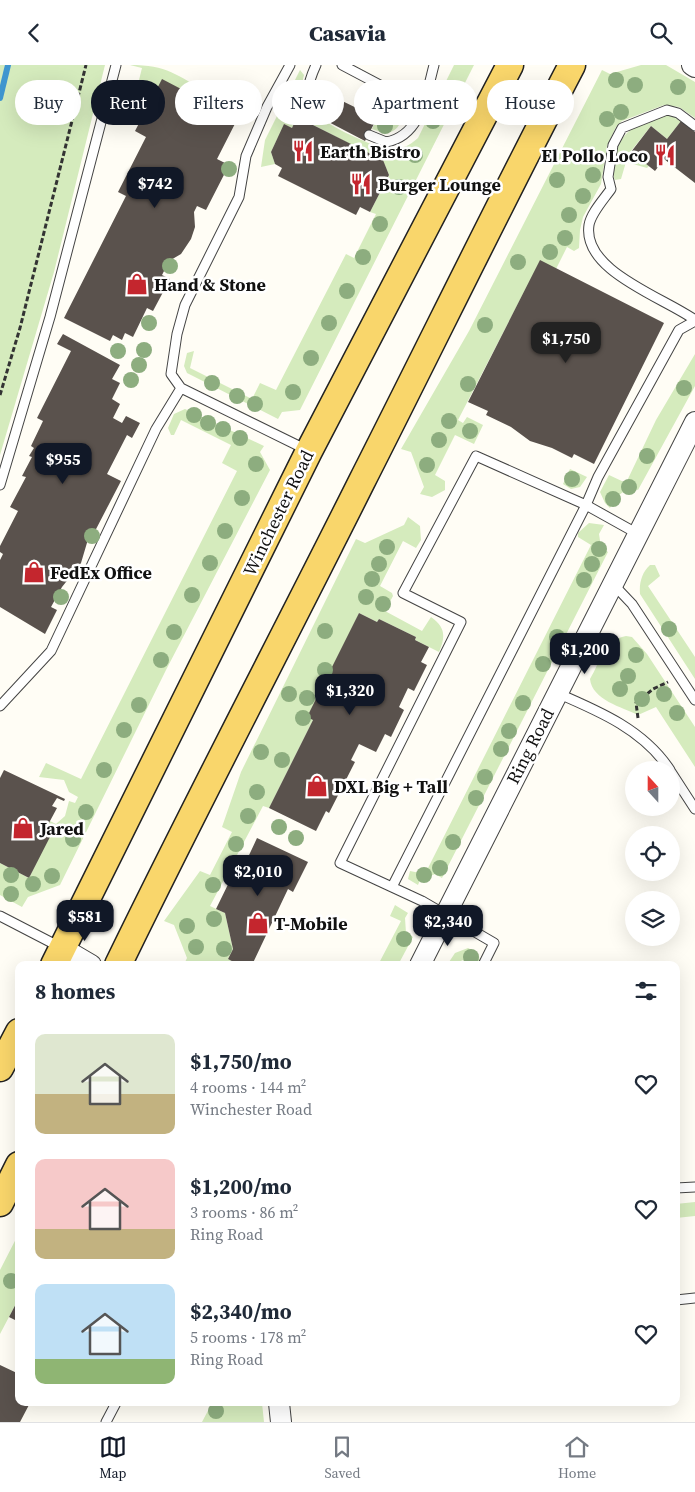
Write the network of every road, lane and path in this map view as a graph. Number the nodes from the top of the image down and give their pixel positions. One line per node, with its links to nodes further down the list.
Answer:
1 (86, 65): 17 (path)
2 (116, 65): 20 (lane)
3 (290, 65): 16 (lane)
4 (316, 65): 9 (lane)
5 (342, 65): 10 (lane)
6 (434, 65): 11 (lane)
7 (510, 65): 19 (main road, Winchester Road)
8 (572, 65): 37 (main road)
9 (309, 80)
10 (371, 80)
11 (430, 80)
12 (413, 125): 14 (lane)
13 (695, 126): 15 (lane)
14 (369, 135)
15 (695, 321): 21 (lane)
16 (181, 388): 19 (lane); 27 (lane)
17 (0, 395)
18 (695, 421): 22 (street, Ring Road)
19 (309, 451): 35 (main road, Winchester Road)
20 (0, 485)
21 (586, 505): 22 (lane); 32 (lane); 32 (lane)
22 (638, 535): 23 (street, Ring Road)
23 (612, 583): 24 (lane); 25 (street, Ring Road)
24 (680, 677): 26 (lane); 28 (path)
25 (557, 693): 29 (lane); 33 (street, Ring Road)
26 (695, 700)
27 (0, 706)
28 (638, 721)
29 (663, 761)
30 (680, 785): 31 (lane)
31 (695, 809)
32 (392, 887): 33 (lane)
33 (446, 914): 38 (street, Ring Road); 39 (lane)
34 (0, 916): 35 (lane)
35 (58, 957): 36 (street)
36 (74, 961)
37 (120, 961)
38 (422, 961)
39 (485, 961)
40 (15, 1040): 41 (main road)
41 (0, 1068)
42 (15, 1173): 45 (main road)
43 (695, 1187): 44 (lane)
44 (680, 1189)
45 (0, 1203)
46 (695, 1298): 47 (lane)
47 (680, 1300)
48 (114, 1406): 50 (lane)
49 (280, 1406): 52 (street)
50 (107, 1420): 51 (lane)
51 (117, 1422)
52 (281, 1422)

